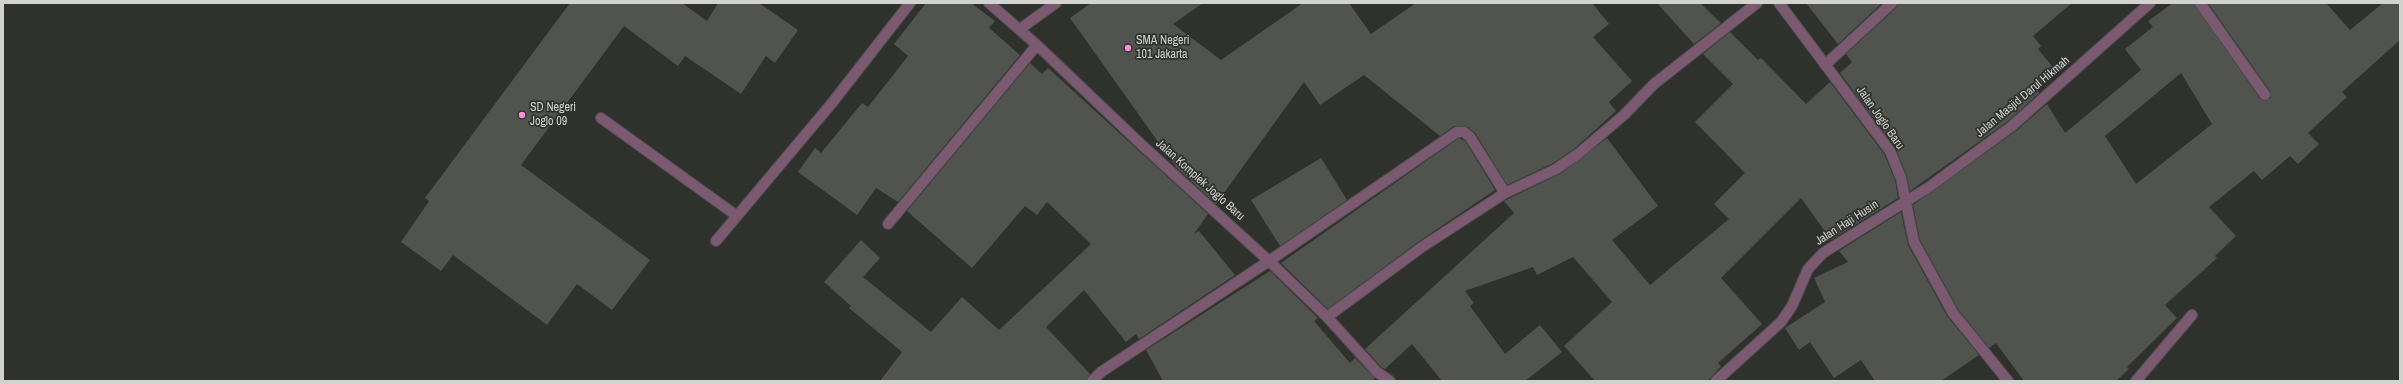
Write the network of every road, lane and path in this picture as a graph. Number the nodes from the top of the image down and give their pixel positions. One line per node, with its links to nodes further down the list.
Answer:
1 (910, 3): 16 (street)
2 (989, 3): 9 (street, Jalan Komplek Joglo Baru)
3 (1056, 3): 9 (street)
4 (1757, 3): 14 (street)
5 (1779, 3): 11 (street, Jalan Joglo Baru)
6 (1892, 3): 11 (street)
7 (2150, 3): 15 (street, Jalan Masjid Darul Hikmah)
8 (2200, 3): 12 (street)
9 (1020, 29): 10 (street, Jalan Komplek Joglo Baru)
10 (1037, 45): 17 (street); 19 (street, Jalan Komplek Joglo Baru)
11 (1825, 65): 15 (street, Jalan Joglo Baru)
12 (2266, 95)
13 (601, 118): 16 (street)
14 (1505, 193): 19 (street); 21 (street)
15 (1905, 201): 24 (street, Jalan Haji Husin); 25 (street, Jalan Joglo Baru)
16 (737, 216): 18 (street)
17 (888, 224)
18 (716, 241)
19 (1269, 261): 21 (street, Jalan Komplek Joglo Baru); 22 (street)
20 (2192, 314): 26 (street)
21 (1327, 317): 23 (street, Jalan Komplek Joglo Baru)
22 (1092, 381)
23 (1390, 381)
24 (1716, 381)
25 (2008, 381)
26 (2136, 381)

